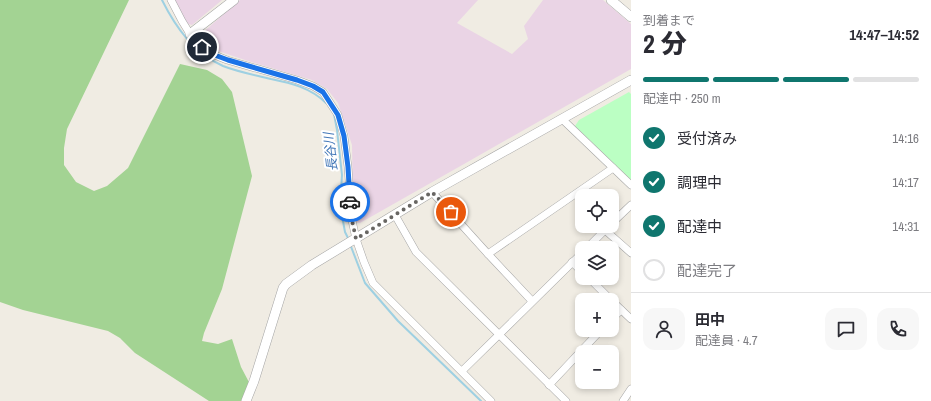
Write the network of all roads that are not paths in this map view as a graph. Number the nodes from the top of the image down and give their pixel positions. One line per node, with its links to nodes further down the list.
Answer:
1 (171, 0): 5 (street)
2 (234, 0): 5 (street)
3 (611, 0): 4 (street)
4 (631, 18)
5 (190, 34): 16 (street)
6 (631, 81): 7 (street)
7 (562, 119): 8 (street); 10 (street)
8 (613, 168): 9 (street); 18 (street)
9 (631, 186)
10 (432, 192): 12 (street); 18 (street)
11 (631, 205): 13 (street)
12 (395, 214): 16 (street); 28 (street)
13 (619, 216)
14 (602, 233): 17 (street)
15 (612, 233): 19 (street)
16 (356, 239): 30 (street); 33 (street)
17 (594, 241)
18 (488, 254): 25 (street)
19 (631, 254)
20 (575, 259): 21 (street)
21 (572, 262): 22 (street); 25 (street)
22 (575, 265)
23 (596, 285): 24 (street)
24 (604, 293)
25 (532, 301): 28 (street)
26 (621, 310): 27 (street)
27 (631, 319)
28 (499, 335): 30 (street); 31 (street)
29 (595, 337): 31 (street)
30 (462, 371): 34 (street)
31 (549, 385): 35 (street)
32 (631, 389): 36 (street)
33 (246, 401)
34 (491, 401)
35 (566, 401)
36 (623, 401)

